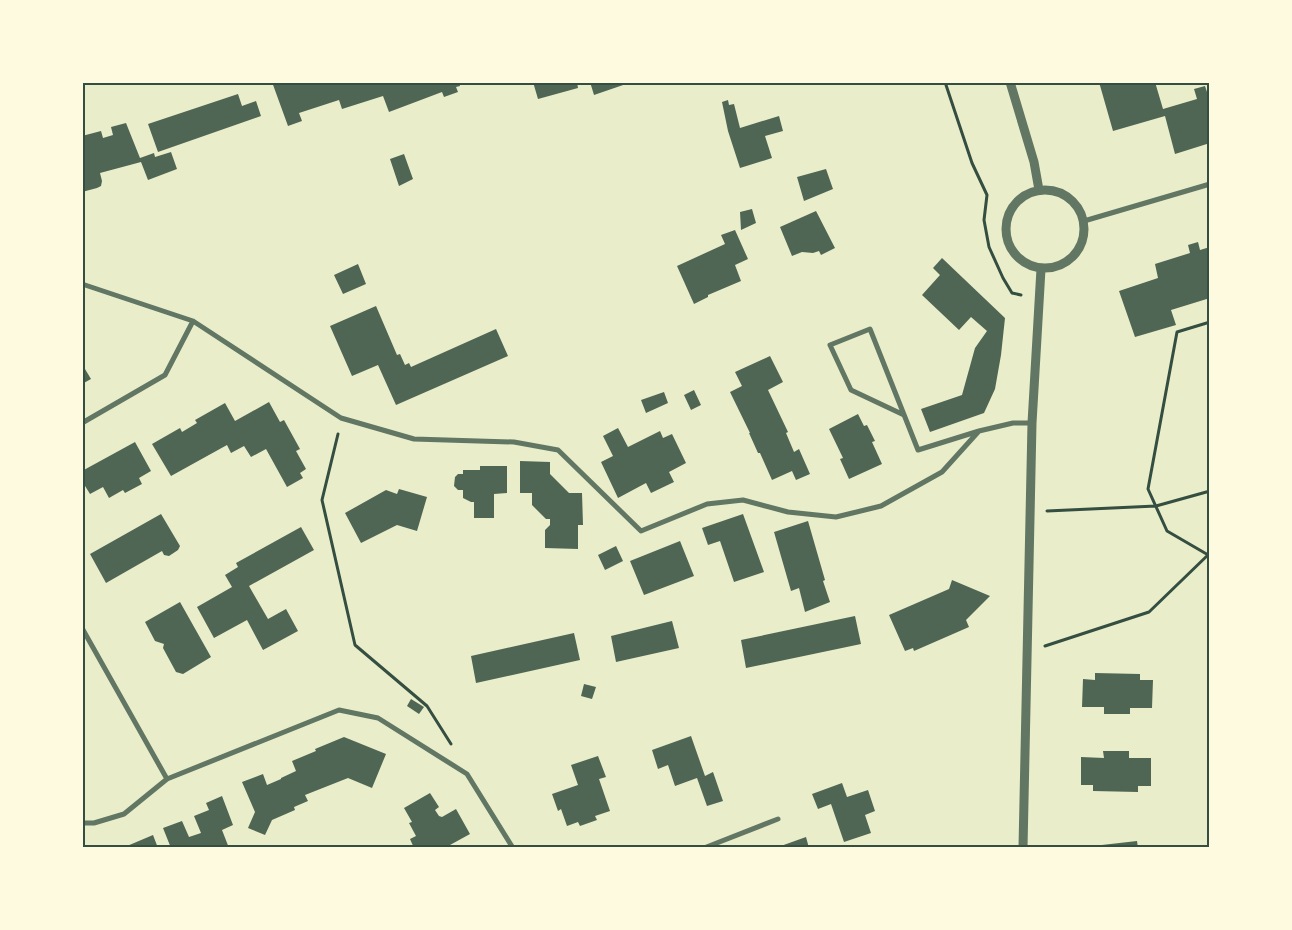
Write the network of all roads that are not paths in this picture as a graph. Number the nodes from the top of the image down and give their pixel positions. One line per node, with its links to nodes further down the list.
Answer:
1 (1010, 82): 3 (street)
2 (1210, 184): 4 (street)
3 (1039, 190): 4 (street); 5 (street)
4 (1084, 221): 5 (street)
5 (1041, 269): 9 (street)
6 (82, 284): 7 (street)
7 (193, 321): 10 (street); 11 (street)
8 (904, 415): 8 (street); 11 (street)
9 (1032, 423): 11 (street); 18 (street)
10 (82, 424)
11 (979, 431)
12 (82, 628): 13 (street)
13 (167, 779): 15 (street); 16 (street)
14 (778, 819): 17 (street)
15 (82, 823)
16 (513, 848)
17 (704, 848)
18 (1023, 848)

